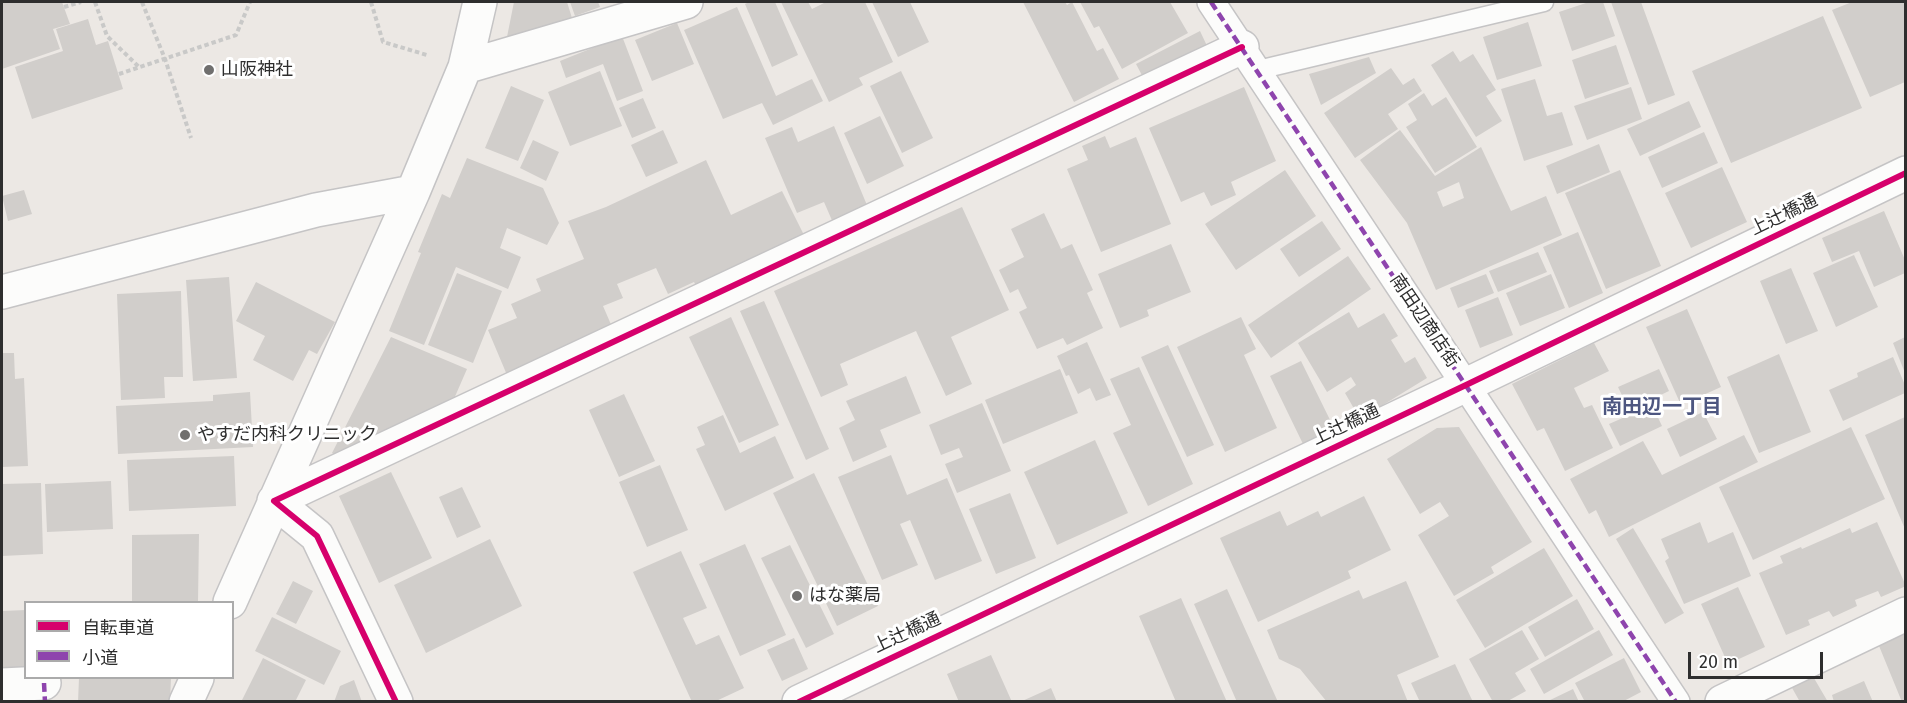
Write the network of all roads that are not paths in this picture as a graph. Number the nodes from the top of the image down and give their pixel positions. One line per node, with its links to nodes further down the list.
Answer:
1 (480, 2): 6 (street)
2 (686, 2): 6 (street)
3 (1211, 2): 5 (street, 南田辺商店街)
4 (1544, 2): 5 (lane)
5 (1250, 59): 10 (street, 南田辺商店街); 11 (street)
6 (465, 67): 8 (street)
7 (1905, 173): 10 (street, 上辻橋通)
8 (413, 192): 9 (street); 11 (street)
9 (2, 292)
10 (1466, 385): 19 (street, 上辻橋通); 20 (street, 南田辺商店街)
11 (274, 501): 12 (street); 18 (street)
12 (231, 601)
13 (1905, 614): 21 (street)
14 (197, 679): 17 (street)
15 (44, 683): 16 (street)
16 (2, 685)
17 (186, 702)
18 (396, 702)
19 (799, 702)
20 (1676, 702)
21 (1722, 702)

